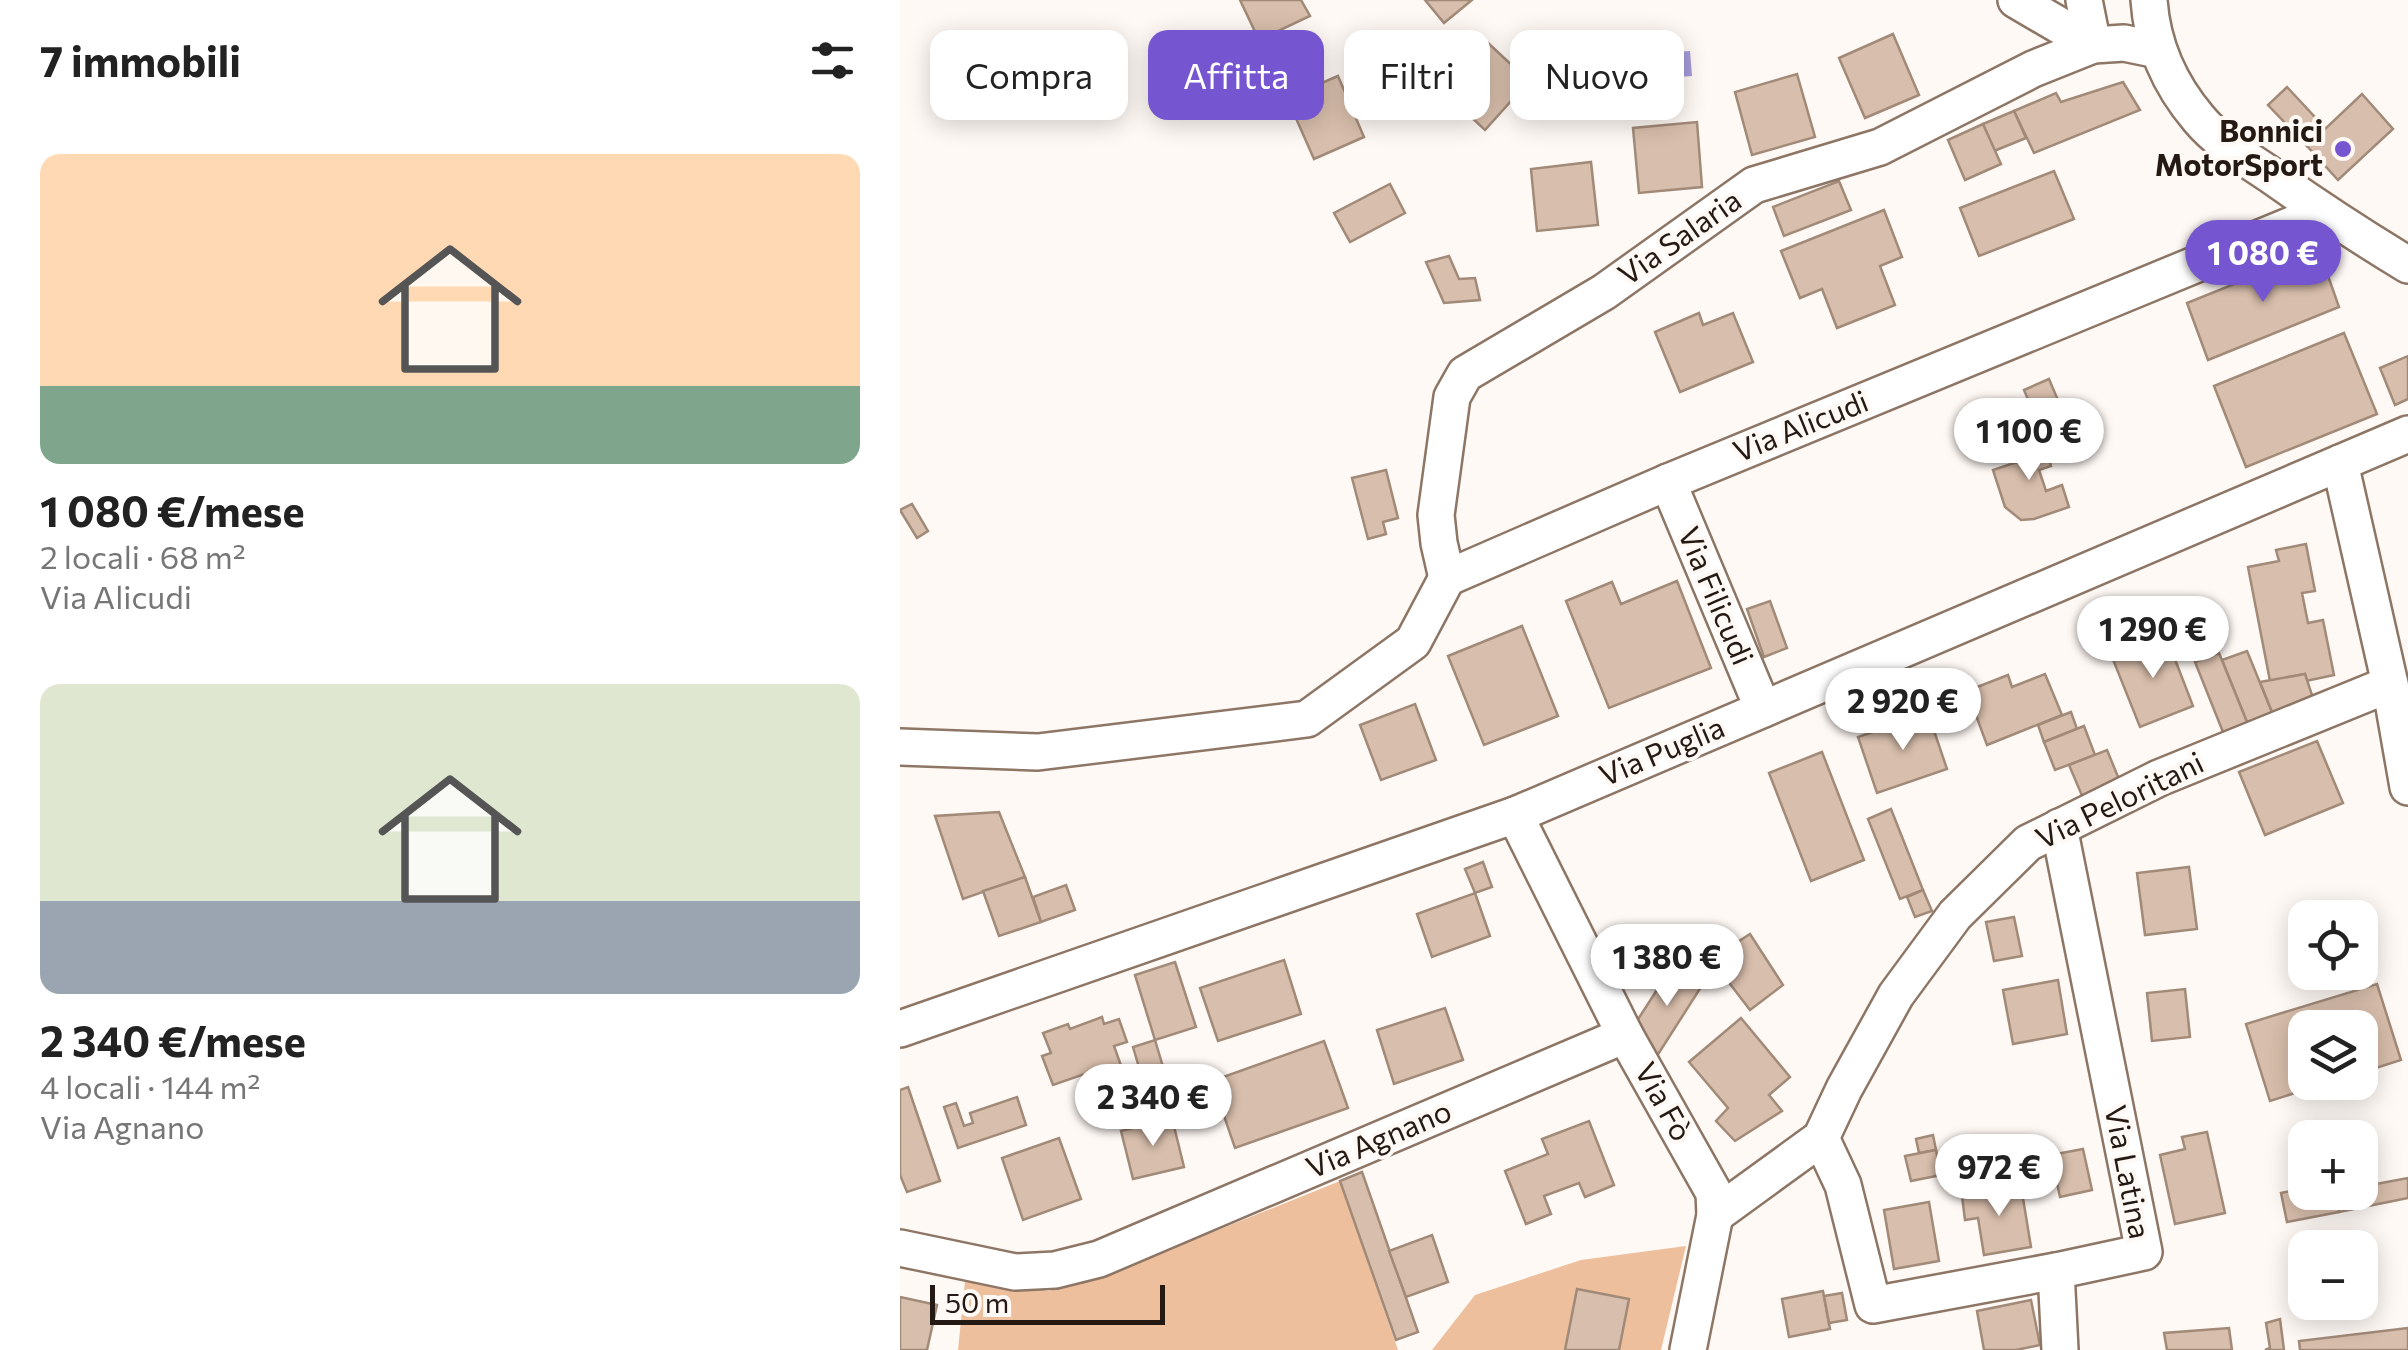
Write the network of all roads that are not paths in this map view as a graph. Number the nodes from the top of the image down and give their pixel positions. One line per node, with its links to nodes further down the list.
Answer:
1 (2016, 0): 4 (street)
2 (2084, 0): 4 (street)
3 (2148, 0): 5 (street)
4 (2093, 45): 5 (street, Via Salaria); 11 (street, Via Salaria)
5 (2158, 50): 6 (street)
6 (2323, 212): 7 (street); 10 (street, Via Alicudi)
7 (2408, 265)
8 (2408, 434): 9 (street, Via Puglia)
9 (2340, 463): 12 (street); 13 (street, Via Puglia)
10 (1668, 482): 11 (street, Via Alicudi); 13 (street, Via Filicudi)
11 (1447, 578): 14 (street)
12 (2390, 684): 15 (street); 17 (street, Via Peloritani)
13 (1763, 709): 16 (street, Via Puglia)
14 (900, 747)
15 (2408, 788)
16 (1514, 814): 18 (street, Via Puglia); 19 (street, Via Fò)
17 (2059, 827): 20 (street, Via Peloritani); 23 (street, Via Latina)
18 (900, 1030)
19 (1625, 1035): 21 (street, Via Fò); 22 (street, Via Agnano)
20 (1821, 1138): 21 (street, Via Peloritani); 23 (street, Via Latina)
21 (1715, 1215): 24 (street, Via Fò)
22 (900, 1248)
23 (2056, 1271): 25 (street)
24 (1688, 1350)
25 (2060, 1350)

